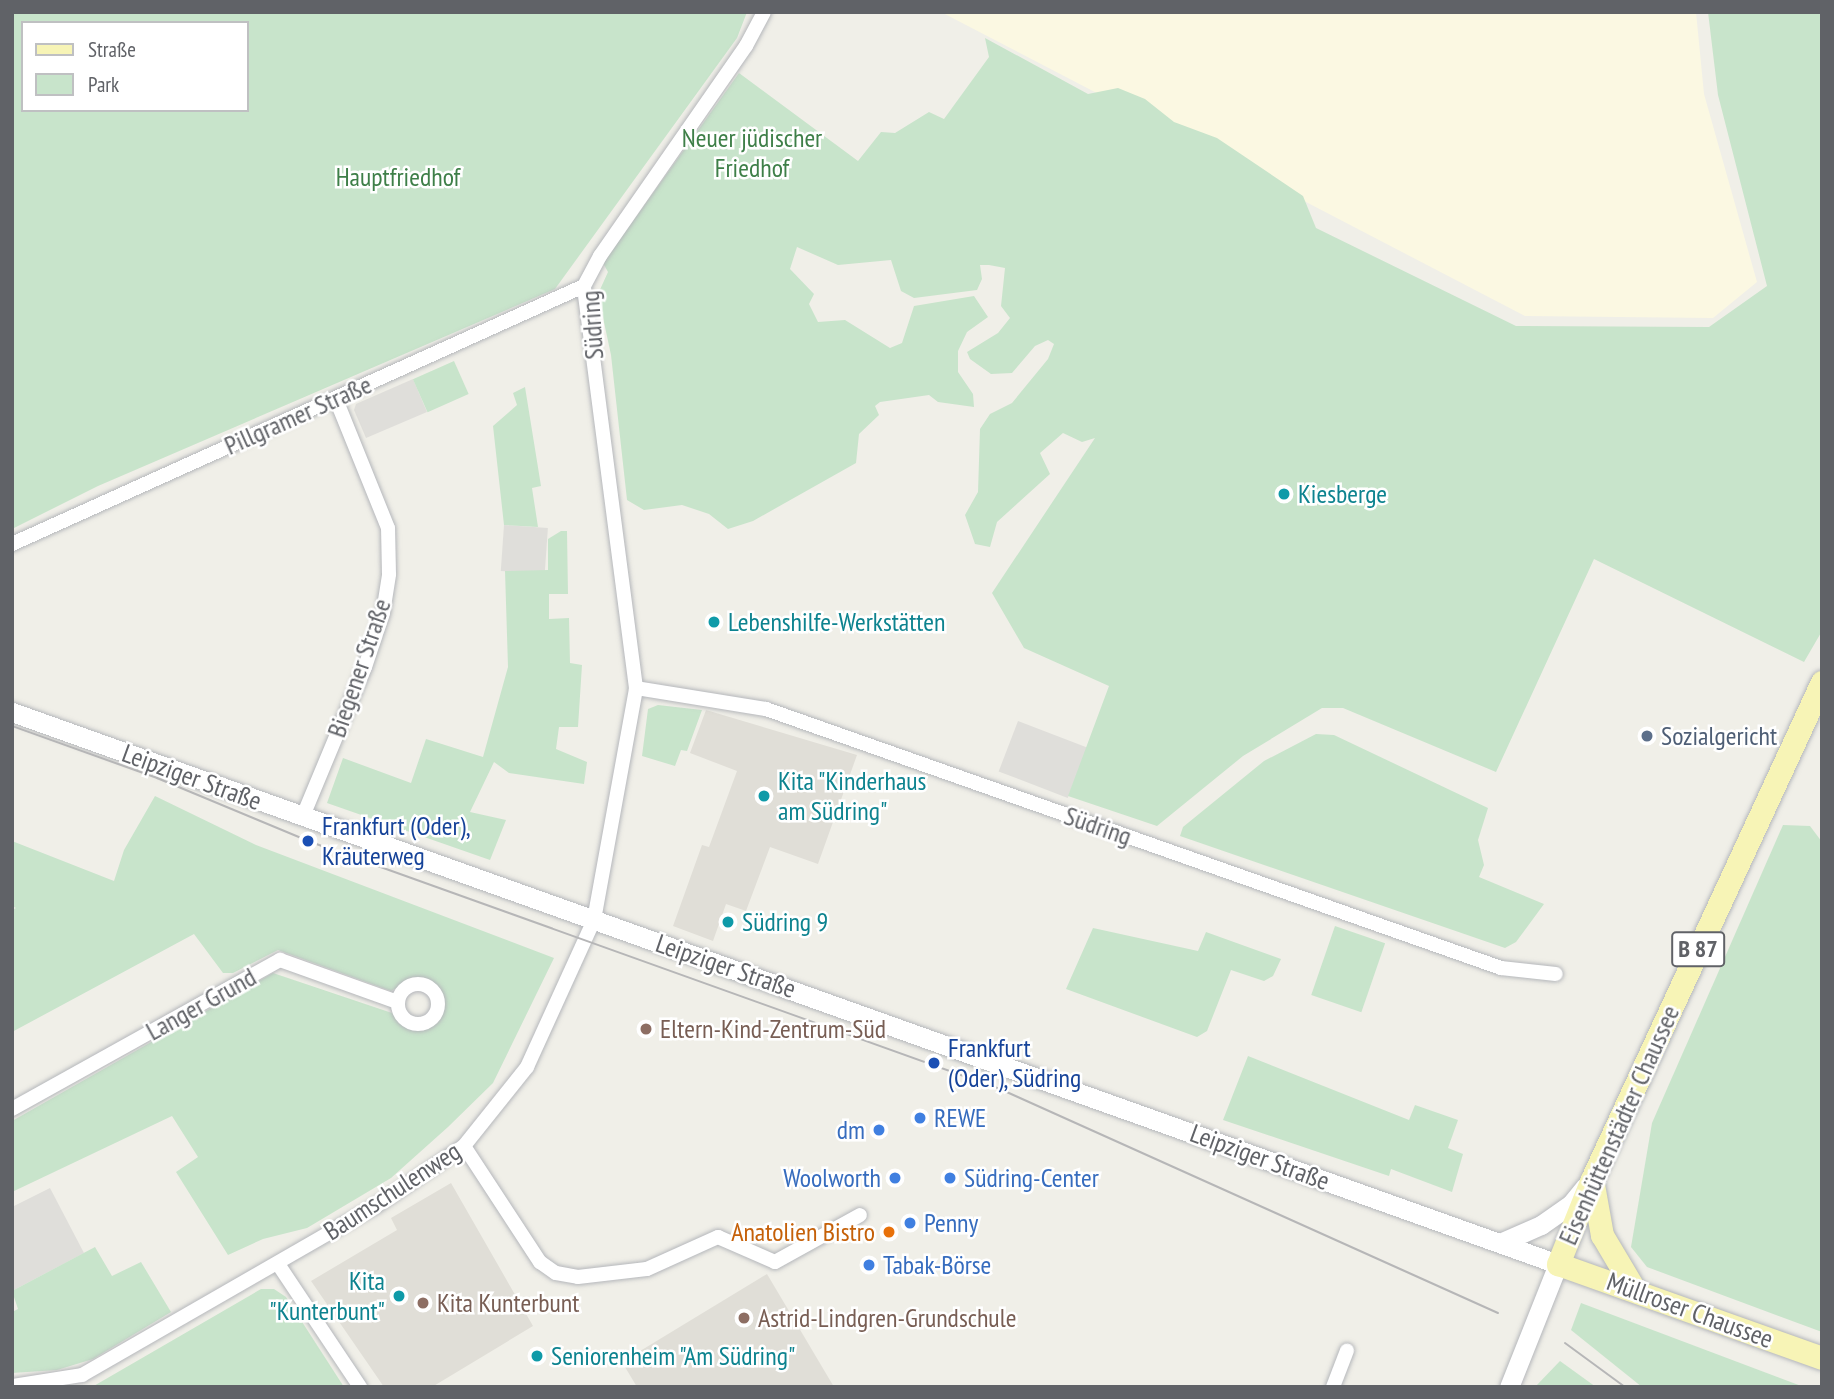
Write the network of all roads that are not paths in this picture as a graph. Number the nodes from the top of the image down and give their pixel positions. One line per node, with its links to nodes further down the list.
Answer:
1 (764, 12): 2 (street, Südring)
2 (584, 286): 3 (street, Pillgramer Straße); 6 (street, Südring)
3 (337, 399): 4 (street, Pillgramer Straße); 8 (street, Biegener Straße)
4 (12, 544)
5 (1822, 682): 14 (main road, Eisenhüttenstädter Chaussee / B 87)
6 (636, 688): 9 (street, Südring); 10 (street, Südring)
7 (12, 712): 8 (street, Leipziger Straße)
8 (303, 816): 9 (street, Leipziger Straße)
9 (594, 920): 13 (street, Baumschulenweg); 16 (street, Leipziger Straße)
10 (1556, 974)
11 (397, 1002): 12 (street, Langer Grund)
12 (12, 1109)
13 (464, 1146): 15 (street); 17 (street, Baumschulenweg)
14 (1592, 1179): 16 (street); 18 (main road, Eisenhüttenstädter Chaussee / B 87); 19 (main road)
15 (860, 1215)
16 (1500, 1243): 18 (street, Leipziger Straße)
17 (278, 1264): 22 (street, Baumschulenweg); 23 (street)
18 (1558, 1264): 19 (main road, Müllroser Chaussee); 25 (street)
19 (1634, 1289): 21 (main road, Müllroser Chaussee)
20 (1347, 1351): 24 (street)
21 (1822, 1358)
22 (12, 1386)
23 (360, 1387)
24 (1334, 1387)
25 (1509, 1387)

